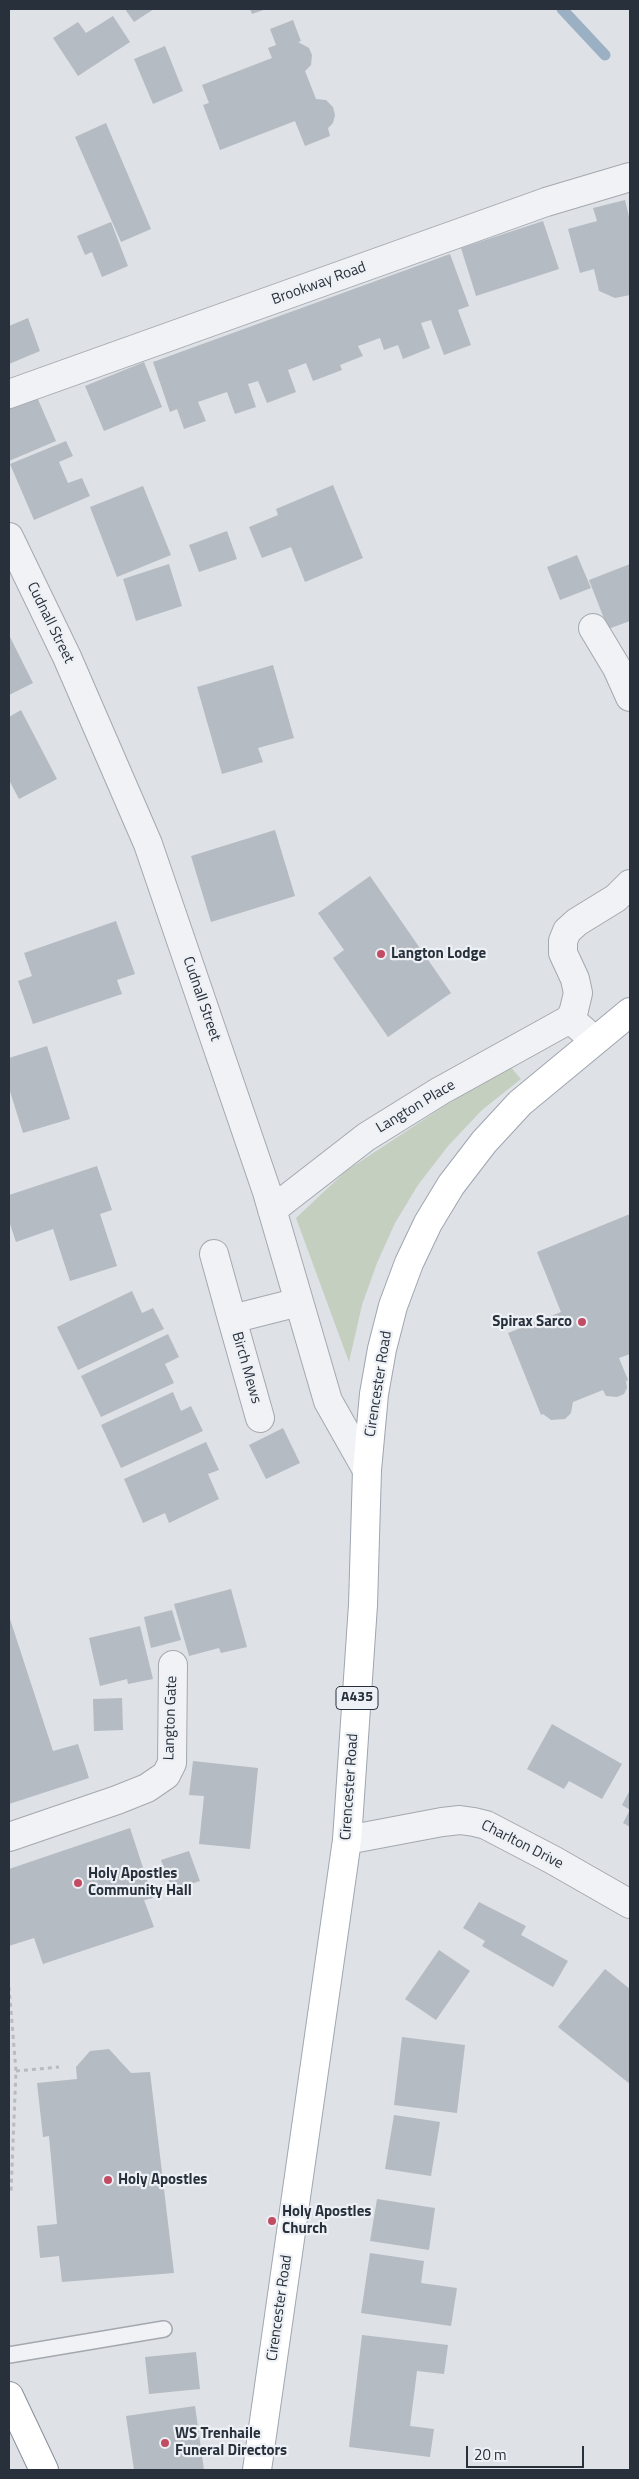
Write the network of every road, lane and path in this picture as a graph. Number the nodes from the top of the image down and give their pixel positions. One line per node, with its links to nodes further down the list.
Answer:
1 (630, 177): 2 (street, Brookway Road)
2 (9, 394)
3 (9, 537): 10 (street, Cudnall Street)
4 (593, 628): 5 (street)
5 (630, 697)
6 (630, 884): 8 (street)
7 (630, 1012): 9 (main road, Cirencester Road / A435)
8 (570, 1018): 9 (street); 10 (street, Langton Place)
9 (595, 1041): 15 (main road, Cirencester Road / A435)
10 (272, 1210): 12 (street, Cudnall Street)
11 (214, 1254): 13 (street, Birch Mews)
12 (299, 1302): 13 (street, Birch Mews); 15 (street, Cudnall Street)
13 (232, 1319): 14 (street, Birch Mews)
14 (260, 1418)
15 (367, 1470): 18 (main road, Cirencester Road / A435)
16 (173, 1665): 17 (street, Langton Gate)
17 (9, 1837)
18 (346, 1840): 19 (street, Charlton Drive); 28 (main road, Cirencester Road / A435)
19 (630, 1904)
20 (9, 1987): 22 (path)
21 (59, 2067): 22 (path)
22 (16, 2071): 23 (path)
23 (12, 2191)
24 (164, 2329): 25 (lane)
25 (9, 2355)
26 (9, 2396): 27 (main road)
27 (44, 2470)
28 (257, 2470)

